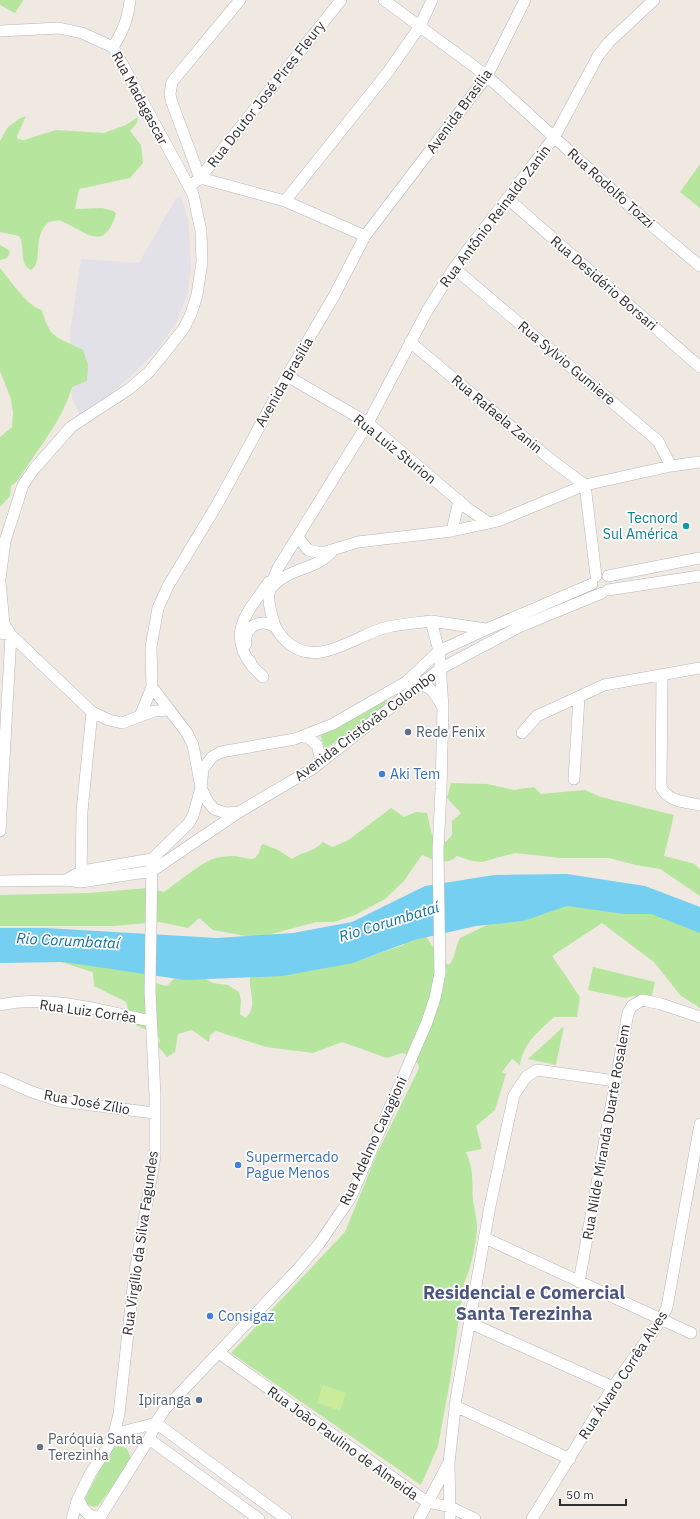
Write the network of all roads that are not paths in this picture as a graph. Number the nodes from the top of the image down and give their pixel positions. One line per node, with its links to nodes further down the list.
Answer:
1 (130, 0): 10 (street)
2 (240, 0): 13 (street)
3 (341, 0): 13 (street, Rua Doutor José Pires Fleury)
4 (384, 0): 8 (street, Rua Rodolfo Tozzi)
5 (432, 0): 8 (street)
6 (525, 0): 11 (street, Avenida Brasília)
7 (654, 0): 12 (street, Rua Antônio Reinaldo Zanin)
8 (420, 26): 11 (street, Rua Rodolfo Tozzi); 16 (street)
9 (0, 31): 10 (street, Rua Madagascar)
10 (113, 47): 14 (street, Rua Madagascar)
11 (487, 76): 12 (street, Rua Rodolfo Tozzi); 17 (street, Avenida Brasília)
12 (554, 136): 15 (street, Rua Antônio Reinaldo Zanin); 18 (street, Rua Rodolfo Tozzi)
13 (200, 178): 14 (street, Rua Doutor José Pires Fleury); 16 (street)
14 (189, 187): 36 (street, Rua Madagascar)
15 (508, 199): 19 (street, Rua Antônio Reinaldo Zanin); 21 (street, Rua Desidério Borsari)
16 (285, 201): 17 (street)
17 (364, 236): 22 (street, Avenida Brasília)
18 (700, 266)
19 (454, 268): 20 (street, Rua Antônio Reinaldo Zanin); 25 (street, Rua Sylvio Gumiere)
20 (410, 342): 23 (street, Rua Antônio Reinaldo Zanin); 26 (street, Rua Rafaela Zanin)
21 (700, 368)
22 (287, 376): 23 (street, Rua Luiz Sturion); 51 (street, Avenida Brasília)
23 (368, 423): 27 (street, Rua Luiz Sturion); 30 (street, Rua Antônio Reinaldo Zanin)
24 (700, 462): 25 (street)
25 (671, 466): 26 (street)
26 (585, 485): 28 (street); 37 (street)
27 (459, 500): 28 (street, Rua Luiz Sturion); 29 (street)
28 (489, 523): 29 (street)
29 (452, 531): 31 (street)
30 (298, 537): 31 (street); 33 (street, Rua Antônio Reinaldo Zanin)
31 (332, 552): 38 (street)
32 (700, 558): 34 (street)
33 (278, 568): 38 (street, Rua Antônio Reinaldo Zanin); 45 (street, Rua Antônio Reinaldo Zanin)
34 (608, 576): 37 (street); 39 (street)
35 (700, 576): 39 (street, Avenida Cristóvão Colombo)
36 (0, 580): 43 (street, Rua Madagascar)
37 (594, 580): 39 (street); 42 (street, Avenida Cristóvão Colombo)
38 (268, 592): 41 (street)
39 (605, 592): 47 (street, Avenida Cristóvão Colombo)
40 (431, 621): 41 (street); 42 (street); 44 (street)
41 (275, 627): 45 (street, Rua Antônio Reinaldo Zanin)
42 (487, 629): 44 (street, Avenida Cristóvão Colombo)
43 (5, 634): 56 (street); 65 (street)
44 (439, 652): 47 (street); 52 (street, Avenida Cristóvão Colombo)
45 (252, 666): 49 (street, Rua Antônio Reinaldo Zanin)
46 (700, 668): 48 (street)
47 (440, 669): 50 (street, Avenida Cristóvão Colombo); 54 (street, Rua Adelmo Cavagioni)
48 (662, 675): 53 (street); 63 (street)
49 (264, 677)
50 (422, 684): 52 (street); 54 (street); 60 (street, Avenida Cristóvão Colombo)
51 (152, 687): 55 (street); 57 (street)
52 (392, 690): 59 (street, Avenida Cristóvão Colombo)
53 (579, 697): 58 (street); 61 (street)
54 (443, 707): 82 (street, Rua Adelmo Cavagioni)
55 (170, 710): 57 (street); 62 (street)
56 (92, 712): 57 (street); 68 (street)
57 (140, 716)
58 (522, 733)
59 (304, 735): 60 (street); 62 (street, Avenida Cristóvão Colombo)
60 (321, 761): 64 (street, Avenida Cristóvão Colombo)
61 (574, 779)
62 (201, 788): 64 (street); 66 (street, Avenida Cristóvão Colombo)
63 (700, 805)
64 (239, 812): 67 (street, Avenida Cristóvão Colombo)
65 (0, 832)
66 (152, 859): 67 (street, Rua Virgílio da Silva Fagundes); 68 (street, Avenida Cristóvão Colombo)
67 (152, 872): 68 (street, Avenida Cristóvão Colombo); 72 (street, Rua Virgílio da Silva Fagundes)
68 (82, 877): 69 (street, Avenida Cristóvão Colombo)
69 (0, 881)
70 (0, 1005): 72 (street, Rua Luiz Corrêa)
71 (700, 1017): 74 (street, Rua Nilde Miranda Duarte Rosalem)
72 (151, 1021): 75 (street, Rua Virgílio da Silva Fagundes)
73 (0, 1078): 75 (street, Rua José Zílio)
74 (615, 1081): 77 (street); 78 (street, Rua Nilde Miranda Duarte Rosalem)
75 (154, 1113): 86 (street, Rua Virgílio da Silva Fagundes)
76 (700, 1124): 79 (street, Rua Álvaro Corrêa Alves)
77 (485, 1238): 78 (street); 80 (street)
78 (579, 1282): 79 (street)
79 (661, 1320): 81 (street); 83 (street, Rua Álvaro Corrêa Alves)
80 (470, 1322): 83 (street); 84 (street)
81 (691, 1333)
82 (219, 1354): 85 (street, Rua Adelmo Cavagioni); 91 (street, Rua João Paulino de Almeida)
83 (613, 1387): 88 (street, Rua Álvaro Corrêa Alves)
84 (455, 1406): 88 (street); 89 (street)
85 (156, 1423): 86 (street); 87 (street, Rua Adelmo Cavagioni); 96 (street)
86 (114, 1434): 90 (street, Rua Virgílio da Silva Fagundes)
87 (149, 1439): 93 (street, Rua Adelmo Cavagioni); 95 (street)
88 (570, 1459): 100 (street, Rua Álvaro Corrêa Alves)
89 (449, 1463): 91 (street); 92 (street)
90 (78, 1498): 93 (street); 94 (street, Rua Virgílio da Silva Fagundes)
91 (427, 1502): 92 (street, Rua João Paulino de Almeida); 97 (street)
92 (450, 1507): 98 (street); 99 (street, Rua João Paulino de Almeida)
93 (100, 1518)
94 (72, 1519)
95 (258, 1519)
96 (286, 1519)
97 (419, 1519)
98 (450, 1519)
99 (474, 1519)
100 (532, 1519)

